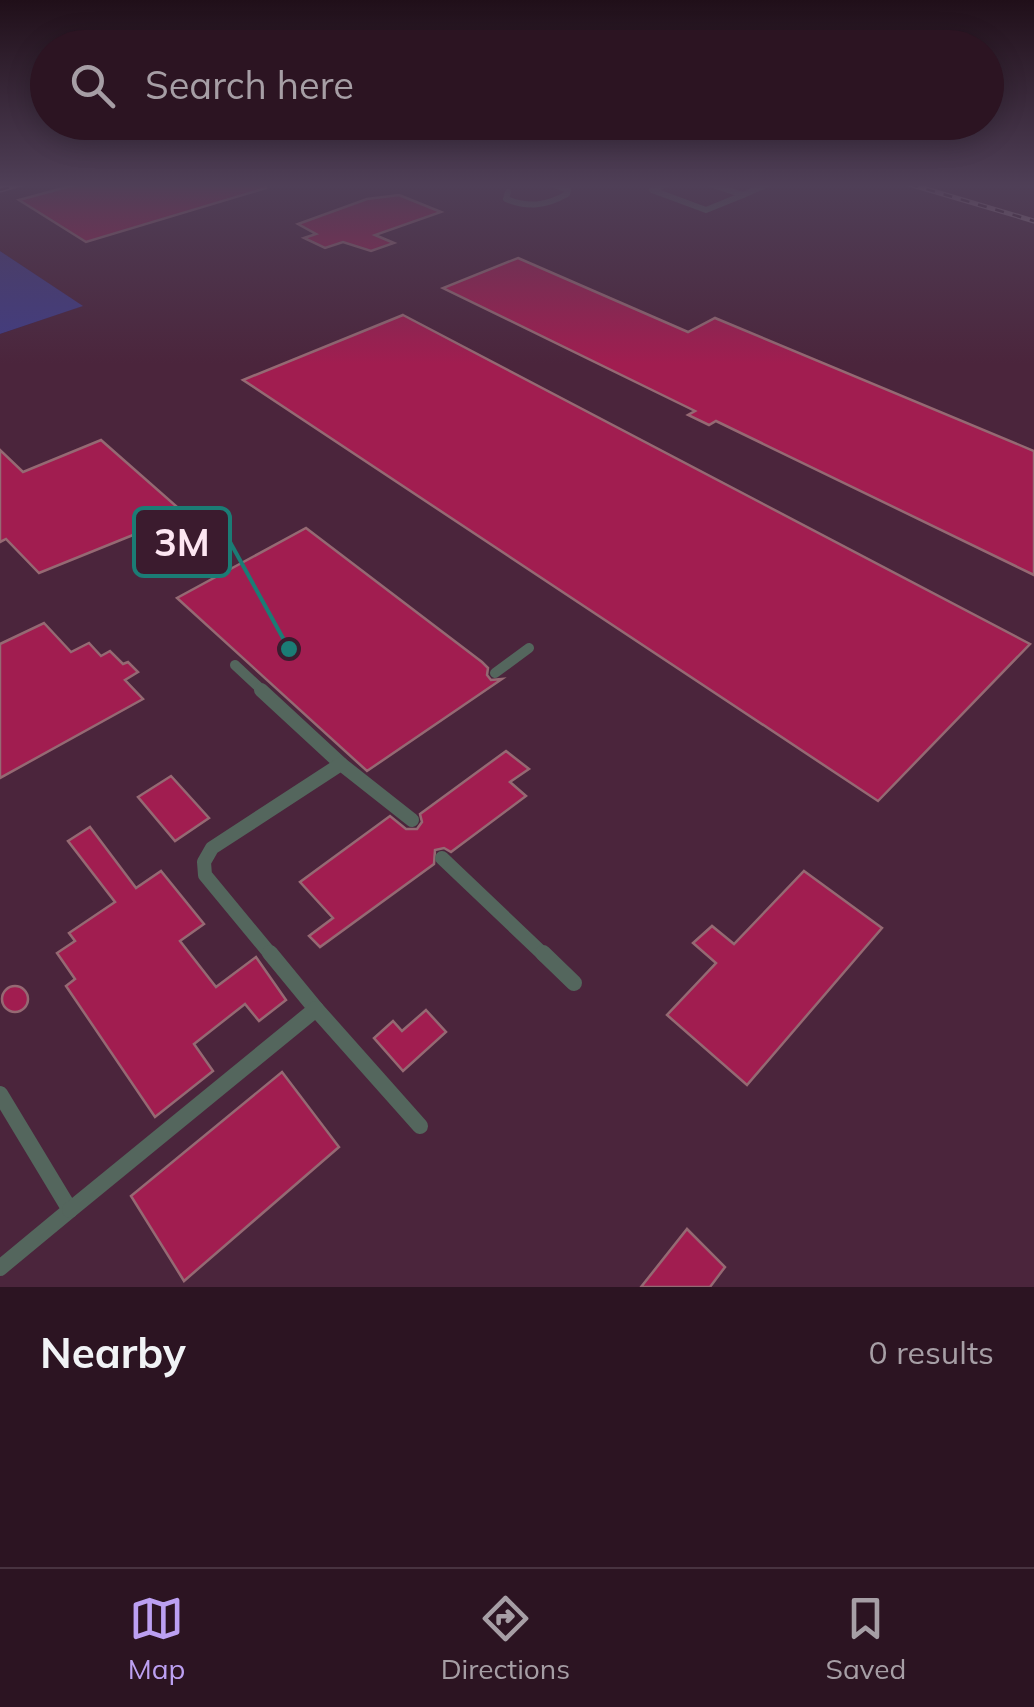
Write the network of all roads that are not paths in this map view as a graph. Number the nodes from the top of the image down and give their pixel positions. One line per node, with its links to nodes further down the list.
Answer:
1 (529, 648): 3 (lane)
2 (235, 665): 4 (lane)
3 (495, 674)
4 (349, 766): 5 (lane); 8 (lane)
5 (412, 820)
6 (442, 858): 7 (lane)
7 (574, 983)
8 (316, 1009): 10 (lane); 11 (lane)
9 (0, 1094): 11 (lane)
10 (420, 1126)
11 (70, 1210): 12 (lane)
12 (0, 1268)

